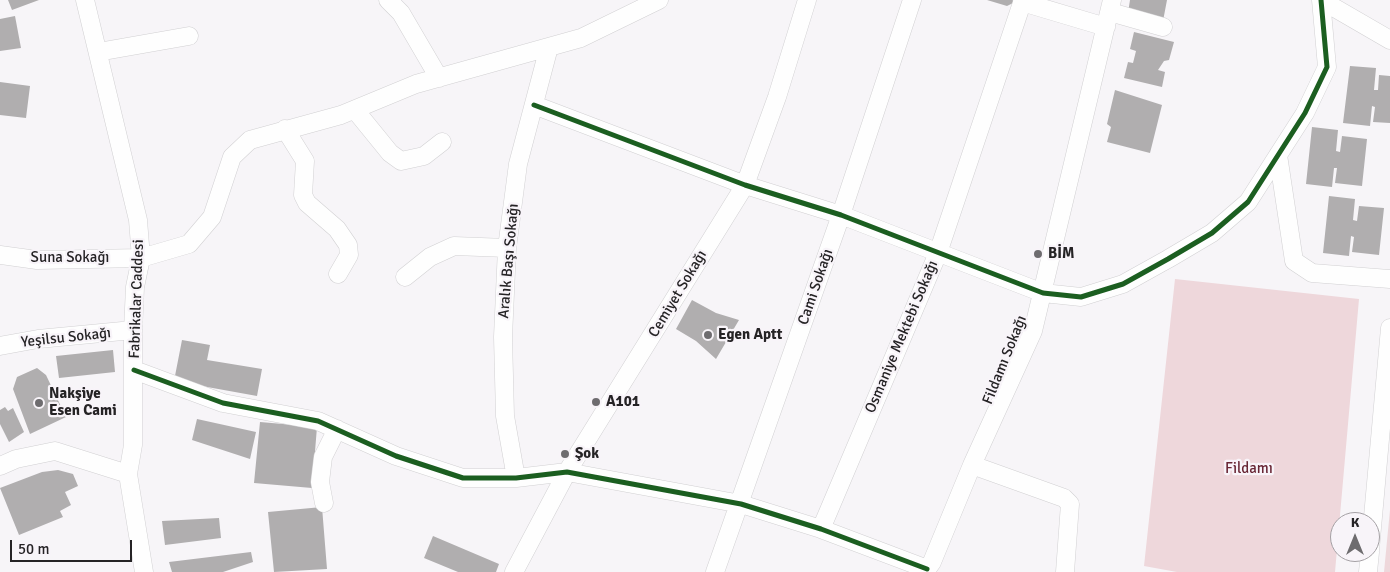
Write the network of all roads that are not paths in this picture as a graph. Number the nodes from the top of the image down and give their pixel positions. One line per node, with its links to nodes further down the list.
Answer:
1 (85, 0): 13 (street, Fabrikalar Caddesi)
2 (388, 0): 14 (street)
3 (659, 0): 12 (street, Suna Sokağı)
4 (807, 0): 20 (street, Cemiyet Sokağı)
5 (912, 0): 21 (street, Cami Sokağı)
6 (1321, 0): 11 (street); 19 (street)
7 (1023, 1): 8 (street); 23 (street, Osmaniye Mektebi Sokağı)
8 (1109, 13): 9 (street); 29 (street, Fildamı Sokağı)
9 (1163, 26)
10 (189, 36): 13 (street)
11 (1390, 40)
12 (548, 47): 14 (street, Suna Sokağı); 15 (street, Aralık Başı Sokağı)
13 (98, 52): 25 (street, Fabrikalar Caddesi)
14 (439, 78): 16 (street, Suna Sokağı)
15 (534, 105): 20 (street); 22 (street, Aralık Başı Sokağı)
16 (355, 110): 17 (street, Suna Sokağı); 18 (street)
17 (285, 129): 25 (street, Suna Sokağı); 26 (street)
18 (442, 142)
19 (1278, 155): 28 (street); 29 (street)
20 (744, 184): 21 (street); 37 (street, Cemiyet Sokağı)
21 (841, 215): 23 (street); 41 (street, Cami Sokağı)
22 (507, 248): 27 (street); 39 (street, Aralık Başı Sokağı)
23 (938, 254): 29 (street); 43 (street, Osmaniye Mektebi Sokağı)
24 (0, 255): 25 (street, Suna Sokağı)
25 (141, 258): 31 (street, Fabrikalar Caddesi)
26 (338, 274)
27 (405, 277)
28 (1390, 279)
29 (1043, 292): 35 (street, Fildamı Sokağı)
30 (1390, 328): 42 (street)
31 (133, 330): 32 (street, Yeşilsu Sokağı); 33 (street, Fabrikalar Caddesi)
32 (0, 346)
33 (134, 370): 34 (street); 38 (street, Fabrikalar Caddesi)
34 (337, 429): 39 (street); 40 (street)
35 (972, 465): 44 (street, Fildamı Sokağı); 48 (street)
36 (0, 466): 38 (street)
37 (567, 472): 39 (street); 41 (street); 46 (street, Cemiyet Sokağı)
38 (128, 474): 45 (street, Fabrikalar Caddesi)
39 (516, 478)
40 (324, 503)
41 (741, 504): 43 (street); 47 (street, Cami Sokağı)
42 (1373, 512)
43 (821, 529): 44 (street)
44 (931, 569)
45 (144, 572)
46 (514, 572)
47 (716, 572)
48 (1065, 572)

